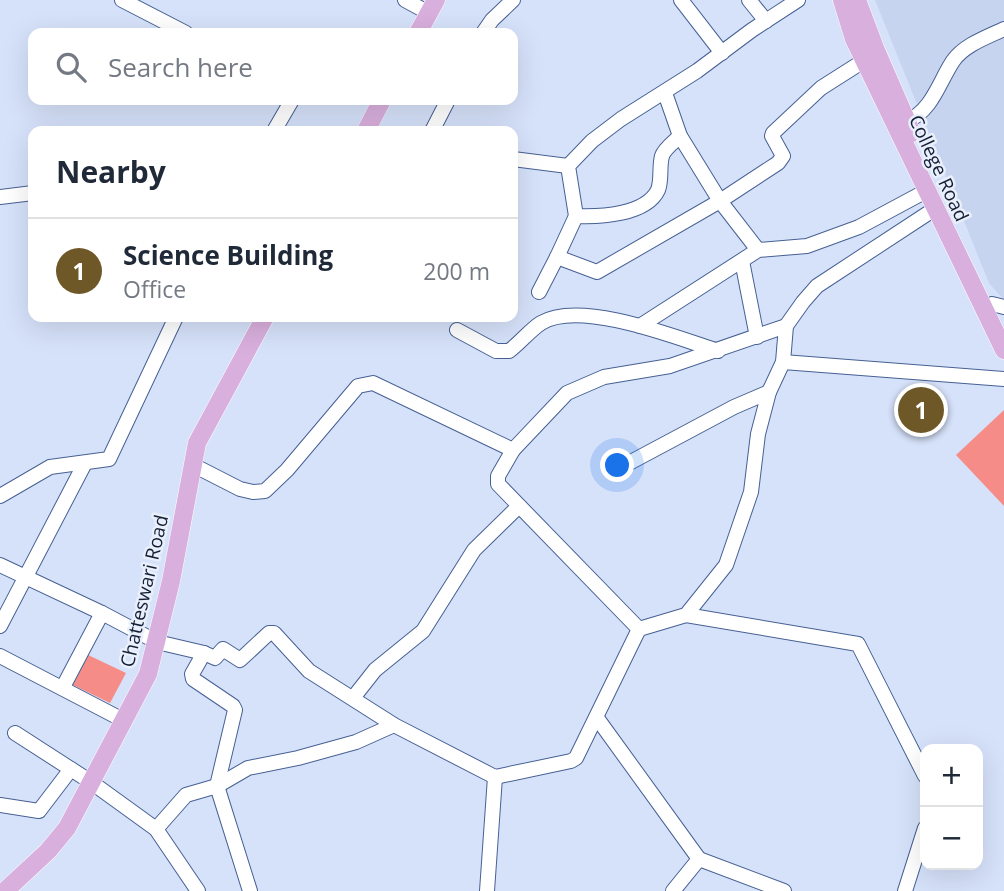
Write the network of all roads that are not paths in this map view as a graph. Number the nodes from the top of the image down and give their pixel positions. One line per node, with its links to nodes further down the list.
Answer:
1 (122, 0): 11 (street)
2 (405, 0): 9 (street)
3 (513, 0): 13 (street)
4 (681, 0): 15 (street)
5 (749, 0): 10 (street)
6 (799, 0): 10 (street)
7 (842, 0): 16 (main road, College Road)
8 (857, 0): 21 (main road, College Road)
9 (432, 6): 12 (main road)
10 (766, 21): 15 (street)
11 (177, 28)
12 (421, 28)
13 (486, 28)
14 (1004, 29): 21 (street)
15 (722, 53): 17 (street)
16 (865, 61): 28 (main road, College Road); 31 (street)
17 (665, 93): 25 (street); 27 (street)
18 (289, 105): 22 (street)
19 (379, 105): 23 (main road)
20 (445, 105): 24 (street)
21 (907, 121): 38 (main road, College Road)
22 (277, 126)
23 (369, 126)
24 (435, 126)
25 (680, 136): 31 (street); 33 (street)
26 (518, 160): 27 (street)
27 (568, 166): 33 (street)
28 (928, 190): 32 (main road, College Road); 34 (street)
29 (28, 194): 30 (street)
30 (0, 198)
31 (720, 201): 34 (street); 35 (street)
32 (936, 208): 42 (street); 47 (main road, College Road)
33 (576, 216): 35 (street)
34 (758, 250): 36 (street)
35 (557, 257): 37 (street)
36 (742, 261): 41 (street); 45 (street)
37 (539, 292)
38 (998, 305): 43 (main road, College Road)
39 (174, 322): 52 (street)
40 (262, 322): 54 (main road, Chatteswari Road)
41 (640, 326): 44 (street); 46 (street)
42 (786, 326): 45 (street); 48 (street)
43 (1004, 326)
44 (457, 330)
45 (757, 337): 46 (street)
46 (719, 351): 51 (street)
47 (1004, 351)
48 (783, 362): 49 (street); 50 (street)
49 (1004, 379)
50 (769, 392): 53 (street); 60 (street)
51 (513, 450): 54 (street); 56 (street)
52 (85, 463): 55 (street); 58 (street)
53 (629, 463)
54 (193, 465): 63 (main road, Chatteswari Road)
55 (0, 496)
56 (519, 506): 62 (street); 67 (street)
57 (0, 565): 58 (street)
58 (26, 578): 59 (street); 61 (street)
59 (102, 613): 63 (street); 66 (street)
60 (686, 615): 62 (street); 72 (street)
61 (0, 626)
62 (639, 629): 68 (street)
63 (157, 642): 64 (street); 69 (main road, Chatteswari Road)
64 (204, 653): 67 (street); 76 (street)
65 (0, 656): 66 (street)
66 (63, 687): 69 (street)
67 (353, 698): 70 (street)
68 (597, 718): 74 (street); 80 (street)
69 (124, 720): 75 (main road, Chatteswari Road)
70 (394, 724): 74 (street); 76 (street)
71 (15, 733): 73 (street)
72 (920, 766)
73 (71, 769): 75 (street); 77 (street)
74 (495, 777): 84 (street)
75 (91, 782): 78 (street); 81 (main road, Chatteswari Road)
76 (217, 786): 78 (street); 83 (street)
77 (0, 805)
78 (156, 829): 82 (street)
79 (920, 844): 87 (street)
80 (699, 859): 85 (street); 86 (street)
81 (5, 891)
82 (198, 891)
83 (250, 891)
84 (487, 891)
85 (673, 891)
86 (784, 891)
87 (905, 891)

